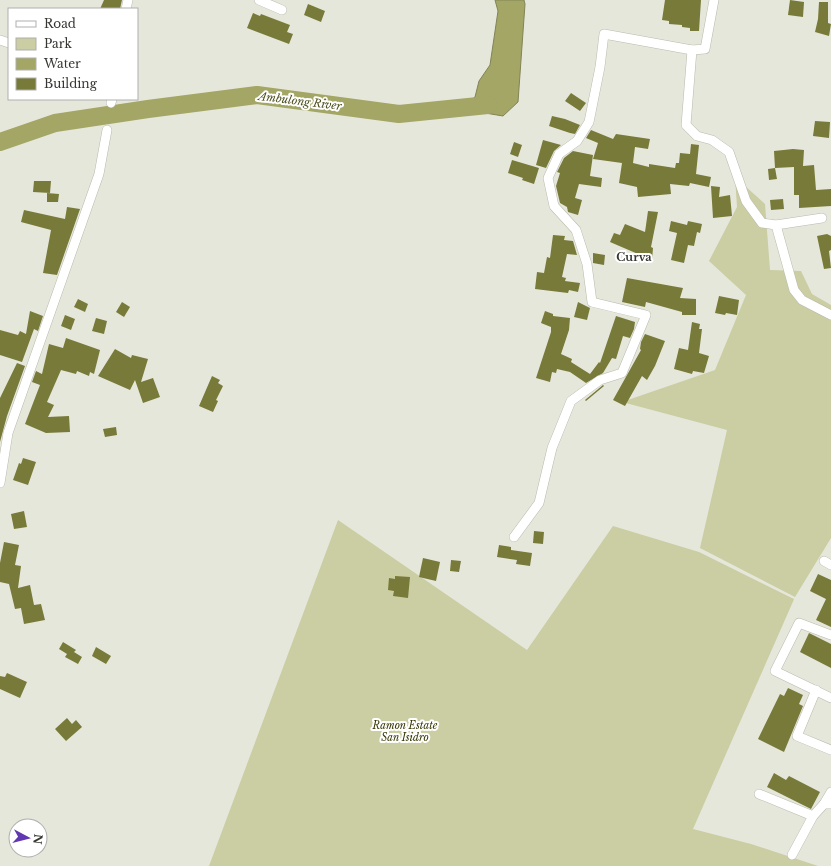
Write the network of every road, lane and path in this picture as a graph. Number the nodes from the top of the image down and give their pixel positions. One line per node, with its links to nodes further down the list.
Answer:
1 (259, 0): 3 (street)
2 (714, 0): 4 (street)
3 (282, 10)
4 (692, 50): 7 (street); 10 (street)
5 (106, 130): 9 (street)
6 (822, 218): 7 (street)
7 (776, 225): 8 (street)
8 (831, 315)
9 (0, 483)
10 (514, 537)
11 (831, 635): 12 (street)
12 (816, 690): 13 (street); 14 (street)
13 (831, 698)
14 (831, 750)
15 (831, 792): 17 (street)
16 (759, 794): 18 (street)
17 (828, 804): 18 (street)
18 (813, 816): 19 (street)
19 (792, 855)

